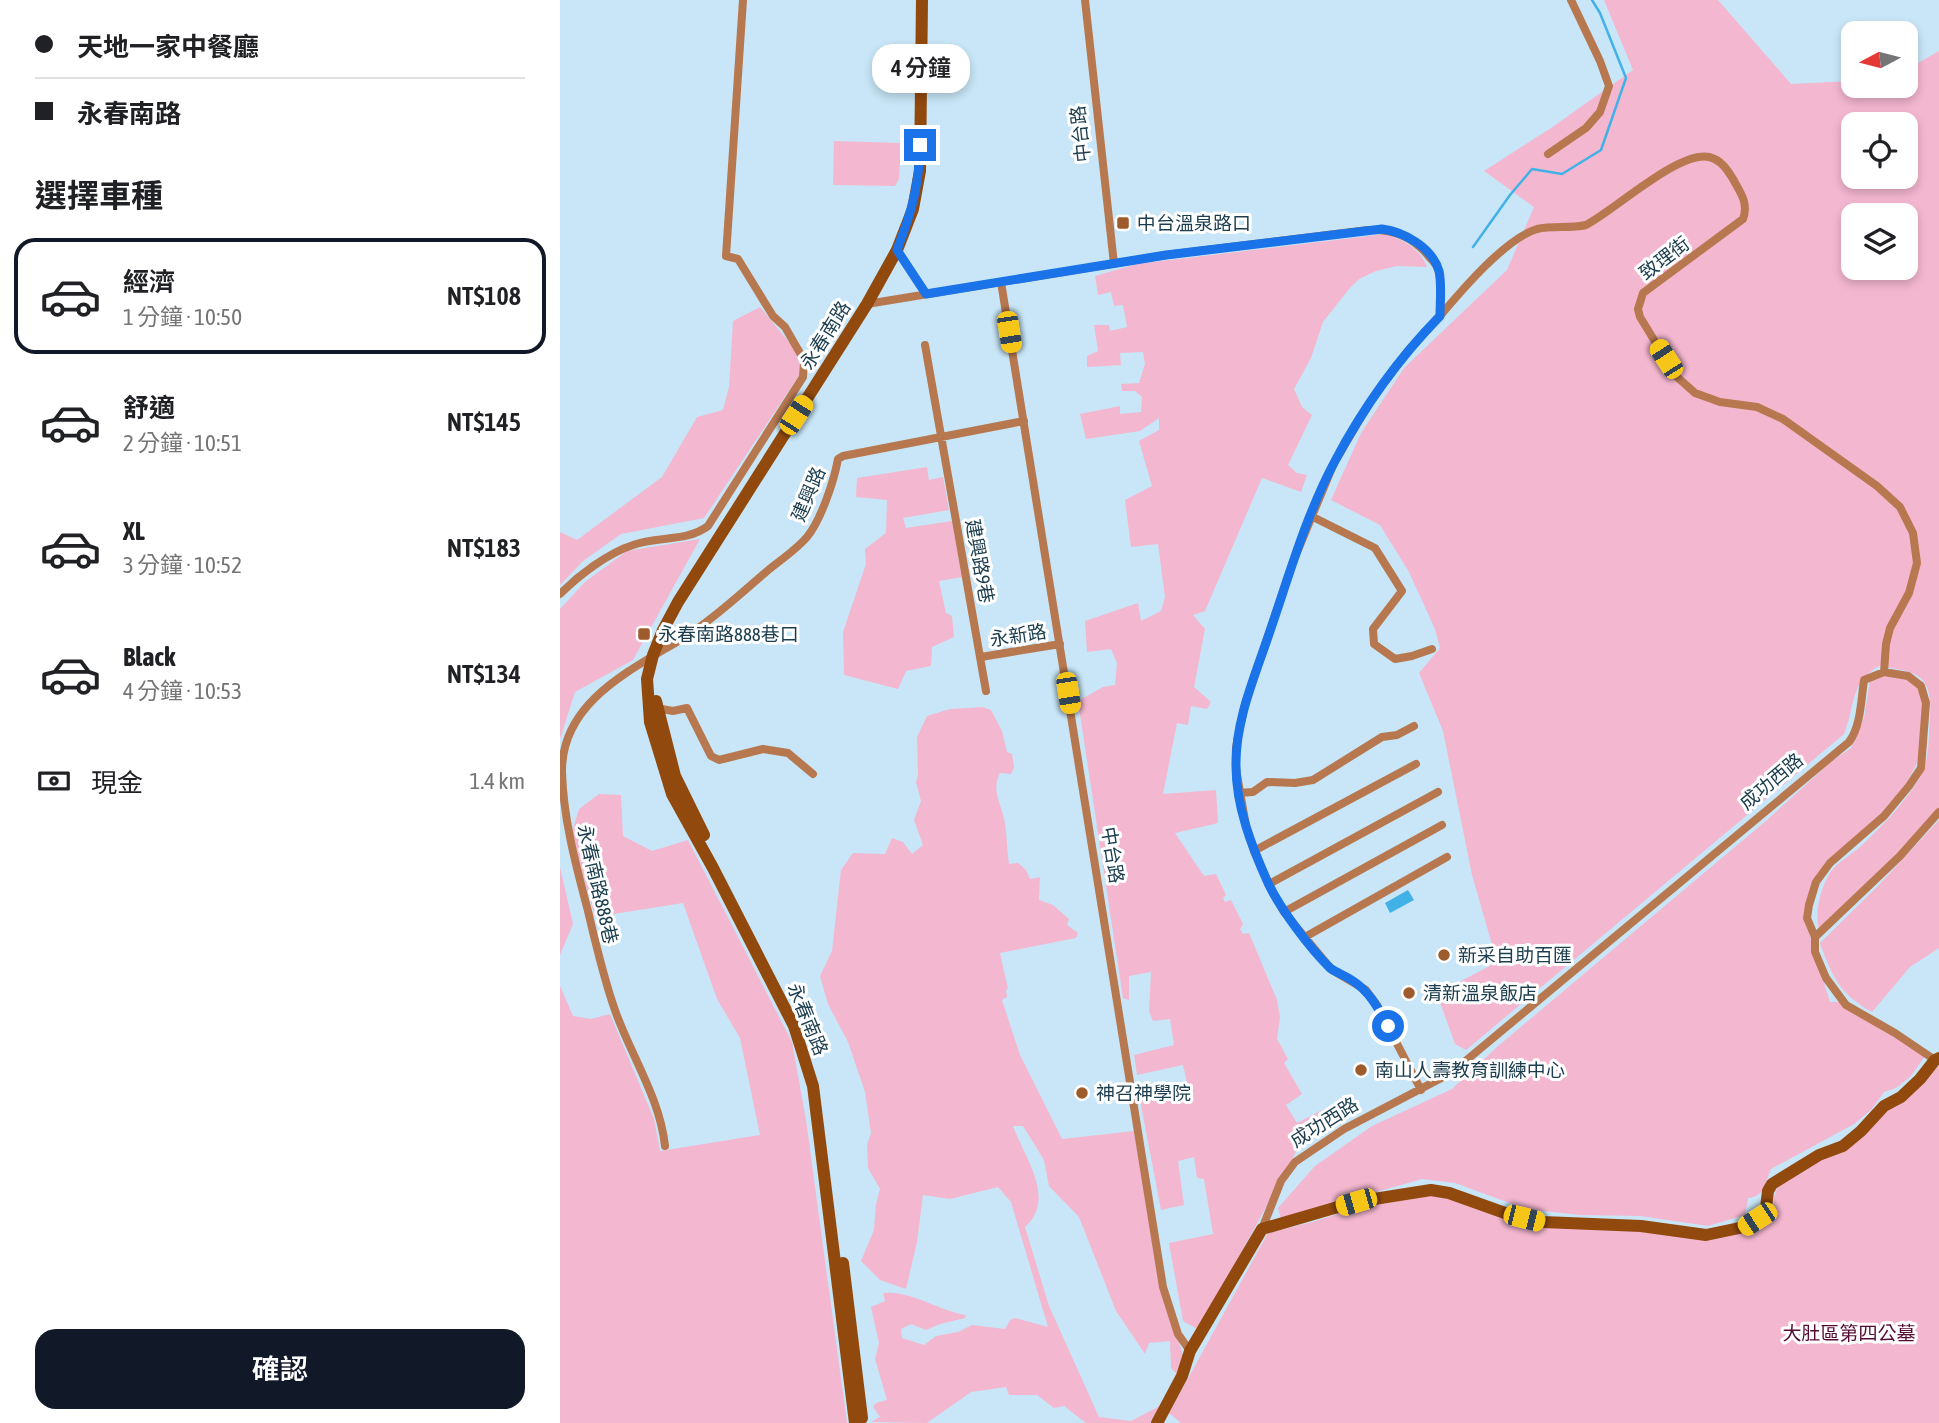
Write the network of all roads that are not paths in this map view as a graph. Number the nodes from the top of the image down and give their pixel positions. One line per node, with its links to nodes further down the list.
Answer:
1 (743, 0): 16 (street)
2 (922, 0): 6 (street, 永春南路)
3 (1085, 0): 7 (street, 中台路)
4 (1571, 0): 5 (street)
5 (1548, 154)
6 (897, 250): 9 (street); 10 (street, 永春南路)
7 (1114, 264): 8 (street); 11 (street)
8 (1001, 282): 9 (street); 13 (street, 中台路)
9 (926, 294): 10 (street)
10 (867, 304): 19 (street, 永春南路)
11 (1440, 316): 15 (street, 致理街); 21 (street, 致理街)
12 (925, 345): 14 (street, 建興路9巷)
13 (1024, 421): 14 (street, 建興路); 17 (street, 中台路)
14 (941, 436): 19 (street, 建興路); 20 (street, 建興路9巷)
15 (1311, 516): 18 (street); 28 (street, 致理街)
16 (560, 594)
17 (1060, 644): 20 (street, 永新路); 42 (street, 中台路)
18 (1432, 649)
19 (653, 655): 23 (street, 永春南路); 37 (street, 永春南路); 40 (street, 永春南路888巷)
20 (981, 657): 22 (street, 建興路9巷)
21 (1884, 672): 36 (street); 39 (street, 成功西路)
22 (986, 691)
23 (656, 708): 26 (street); 37 (street, 永春南路)
24 (1414, 726): 28 (street)
25 (1416, 764): 31 (street)
26 (813, 774)
27 (1438, 792): 33 (street)
28 (1239, 793): 31 (street, 致理街)
29 (1939, 812): 36 (street)
30 (1442, 825): 34 (street)
31 (1254, 851): 33 (street, 致理街)
32 (1447, 857): 35 (street)
33 (1269, 884): 34 (street, 致理街)
34 (1284, 912): 35 (street, 致理街)
35 (1305, 937): 39 (street, 致理街)
36 (1815, 937): 38 (street)
37 (797, 1024): 43 (street, 永春南路)
38 (1937, 1059): 41 (street)
39 (1421, 1090): 41 (street, 成功西路)
40 (665, 1146)
41 (1262, 1229): 42 (street, 成功西路)
42 (1191, 1351): 46 (street)
43 (853, 1387): 44 (street, 永春南路); 45 (street, 永春南路)
44 (855, 1423)
45 (863, 1423)
46 (1157, 1423)

